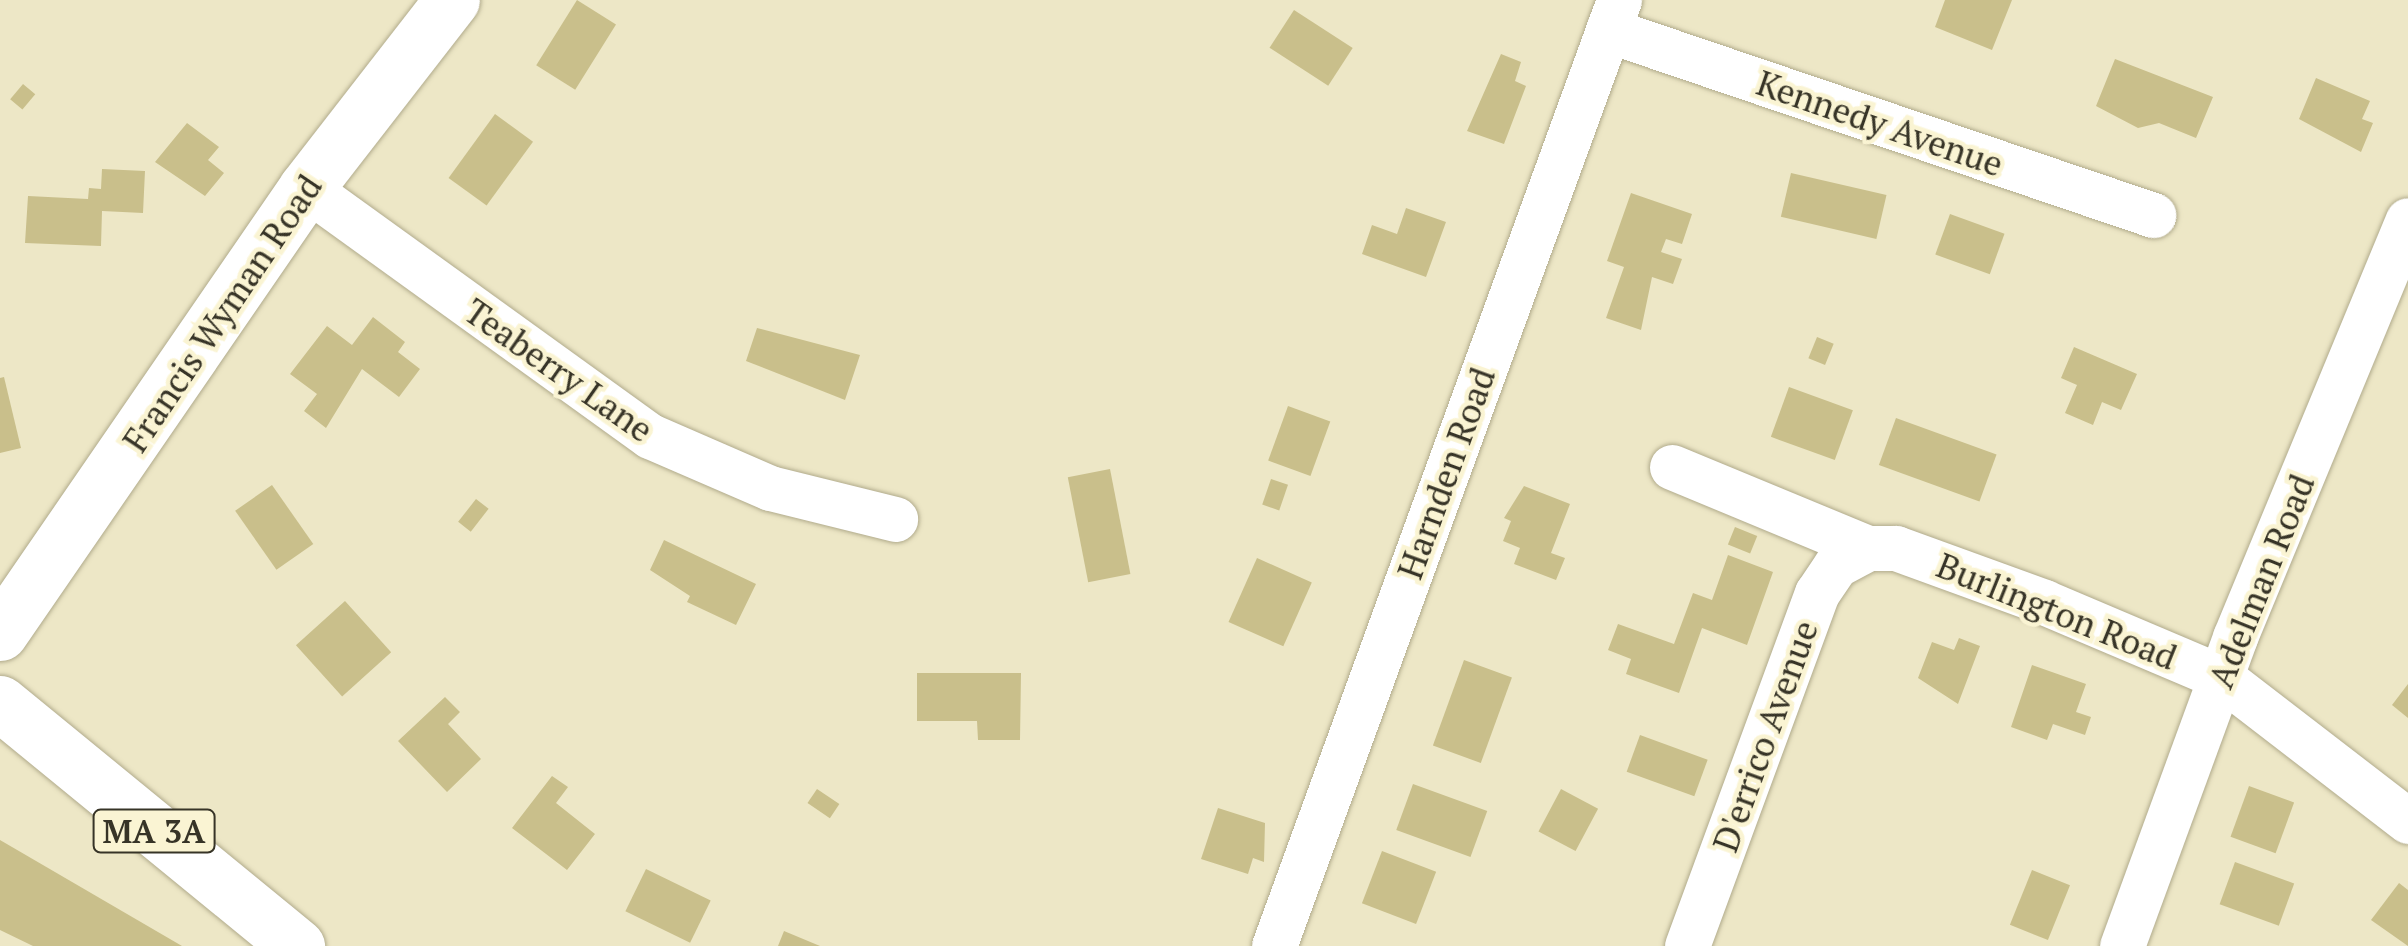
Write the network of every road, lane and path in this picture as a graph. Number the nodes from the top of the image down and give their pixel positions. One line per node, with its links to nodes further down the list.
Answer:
1 (452, 0): 3 (main road, Francis Wyman Road)
2 (1614, 15): 4 (street, Kennedy Avenue); 14 (street, Harnden Road)
3 (306, 188): 7 (street, Teaberry Lane); 9 (main road, Francis Wyman Road)
4 (2153, 216)
5 (2408, 220): 10 (street, Adelman Road)
6 (1672, 467): 8 (street, Burlington Road)
7 (894, 519)
8 (1868, 548): 10 (street, Burlington Road); 15 (street, D'errico Avenue)
9 (0, 633)
10 (2221, 677): 12 (street, Burlington Road); 16 (street, Adelman Road)
11 (0, 703): 13 (main road, MA 3A)
12 (2408, 822)
13 (285, 942)
14 (1274, 946)
15 (1687, 946)
16 (2122, 946)

